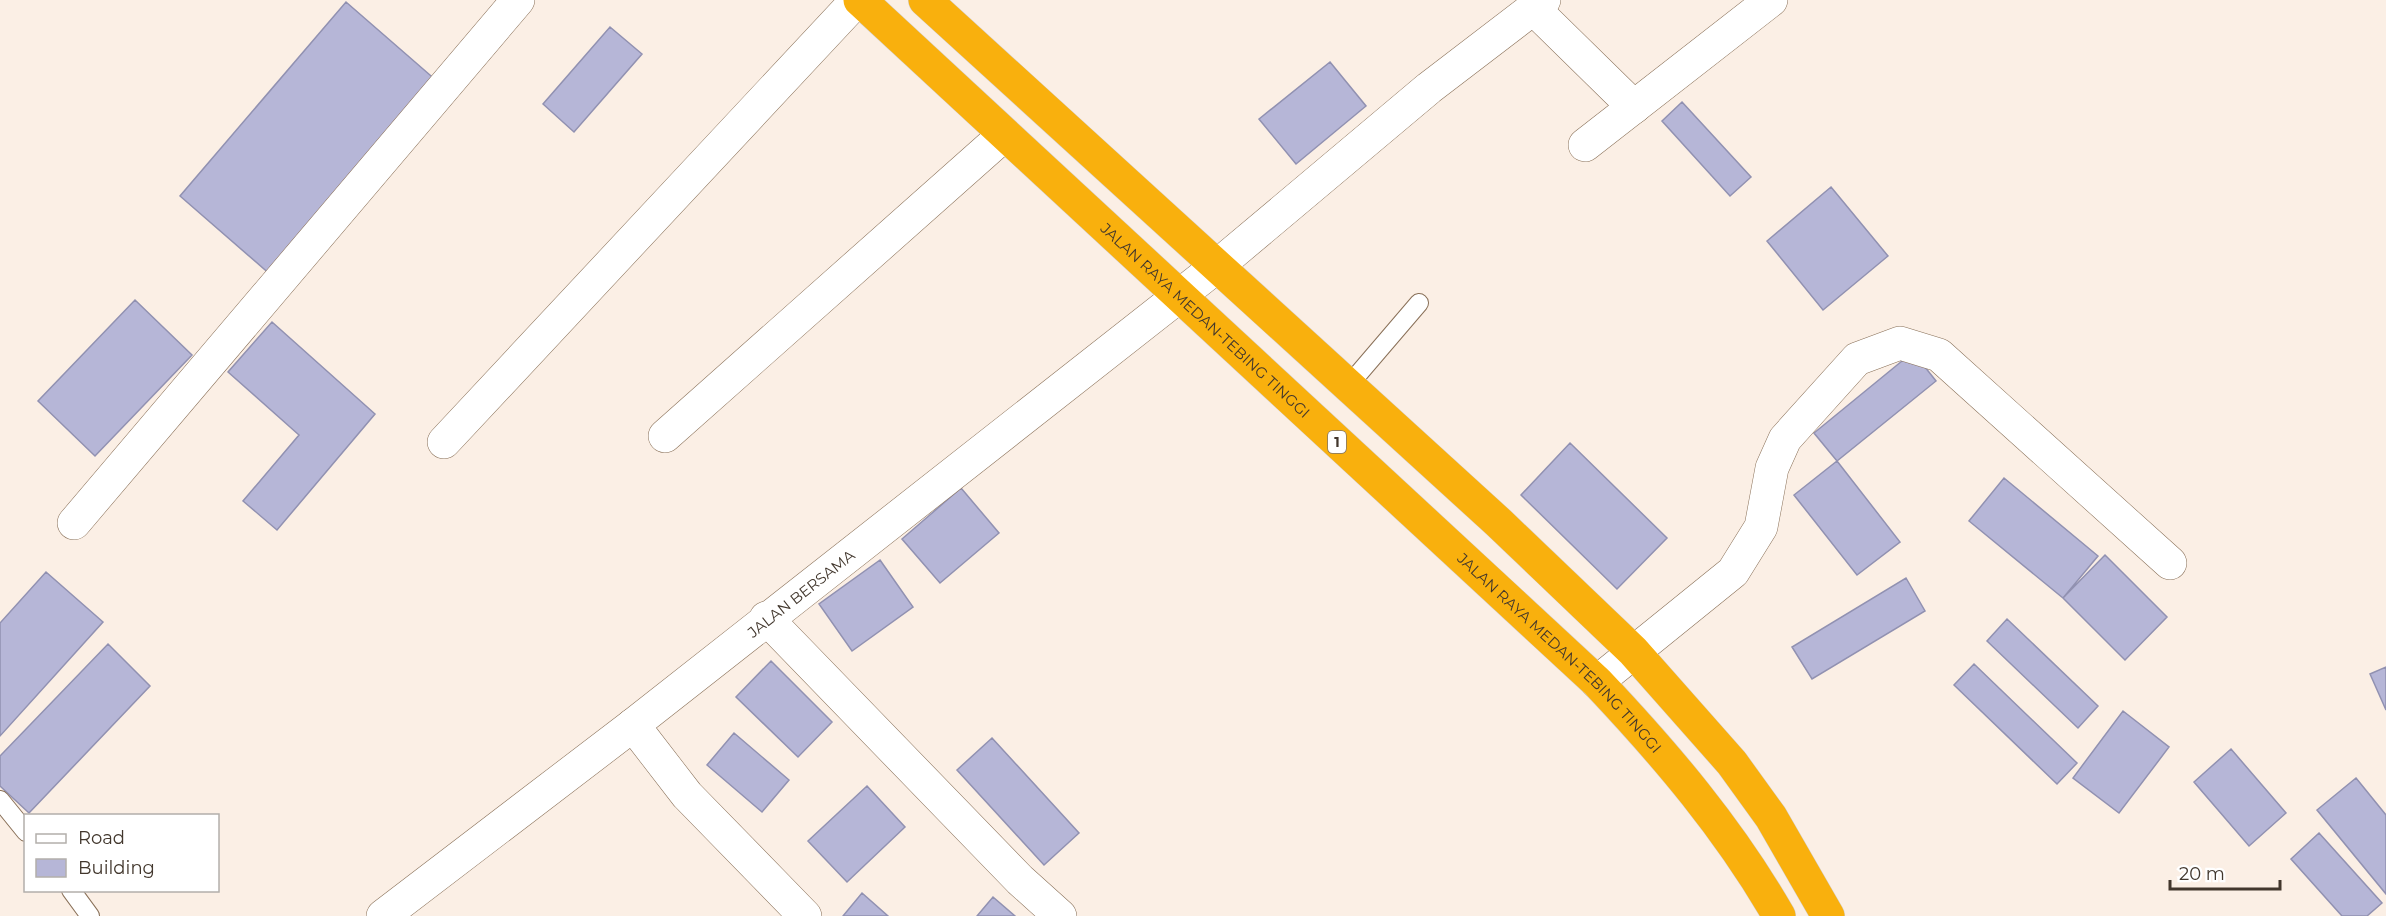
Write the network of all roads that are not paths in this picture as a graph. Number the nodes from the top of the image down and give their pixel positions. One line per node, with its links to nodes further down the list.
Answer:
1 (518, 0): 15 (street)
2 (858, 0): 7 (highway, JALAN RAYA MEDAN-TEBING TINGGI / 1); 14 (street)
3 (925, 0): 9 (highway)
4 (1771, 0): 6 (street)
5 (1539, 4): 6 (street); 9 (street, JALAN BERSAMA)
6 (1634, 107): 8 (street)
7 (1004, 135): 10 (highway, JALAN RAYA MEDAN-TEBING TINGGI / 1); 13 (street)
8 (1585, 145)
9 (1216, 267): 10 (street, JALAN BERSAMA); 12 (highway)
10 (1179, 295): 17 (street, JALAN BERSAMA); 19 (highway, JALAN RAYA MEDAN-TEBING TINGGI / 1)
11 (1419, 303): 12 (lane)
12 (1348, 386): 18 (highway)
13 (666, 436)
14 (444, 442)
15 (74, 523)
16 (2170, 563): 18 (street)
17 (766, 618): 20 (street, JALAN BERSAMA); 29 (street)
18 (1633, 651): 19 (street); 24 (highway)
19 (1597, 682): 25 (highway, JALAN RAYA MEDAN-TEBING TINGGI / 1)
20 (633, 725): 27 (street, JALAN BERSAMA); 28 (street)
21 (0, 800): 22 (lane)
22 (24, 830)
23 (72, 892): 26 (lane)
24 (1826, 908)
25 (1778, 915)
26 (90, 916)
27 (383, 916)
28 (806, 916)
29 (1060, 916)

